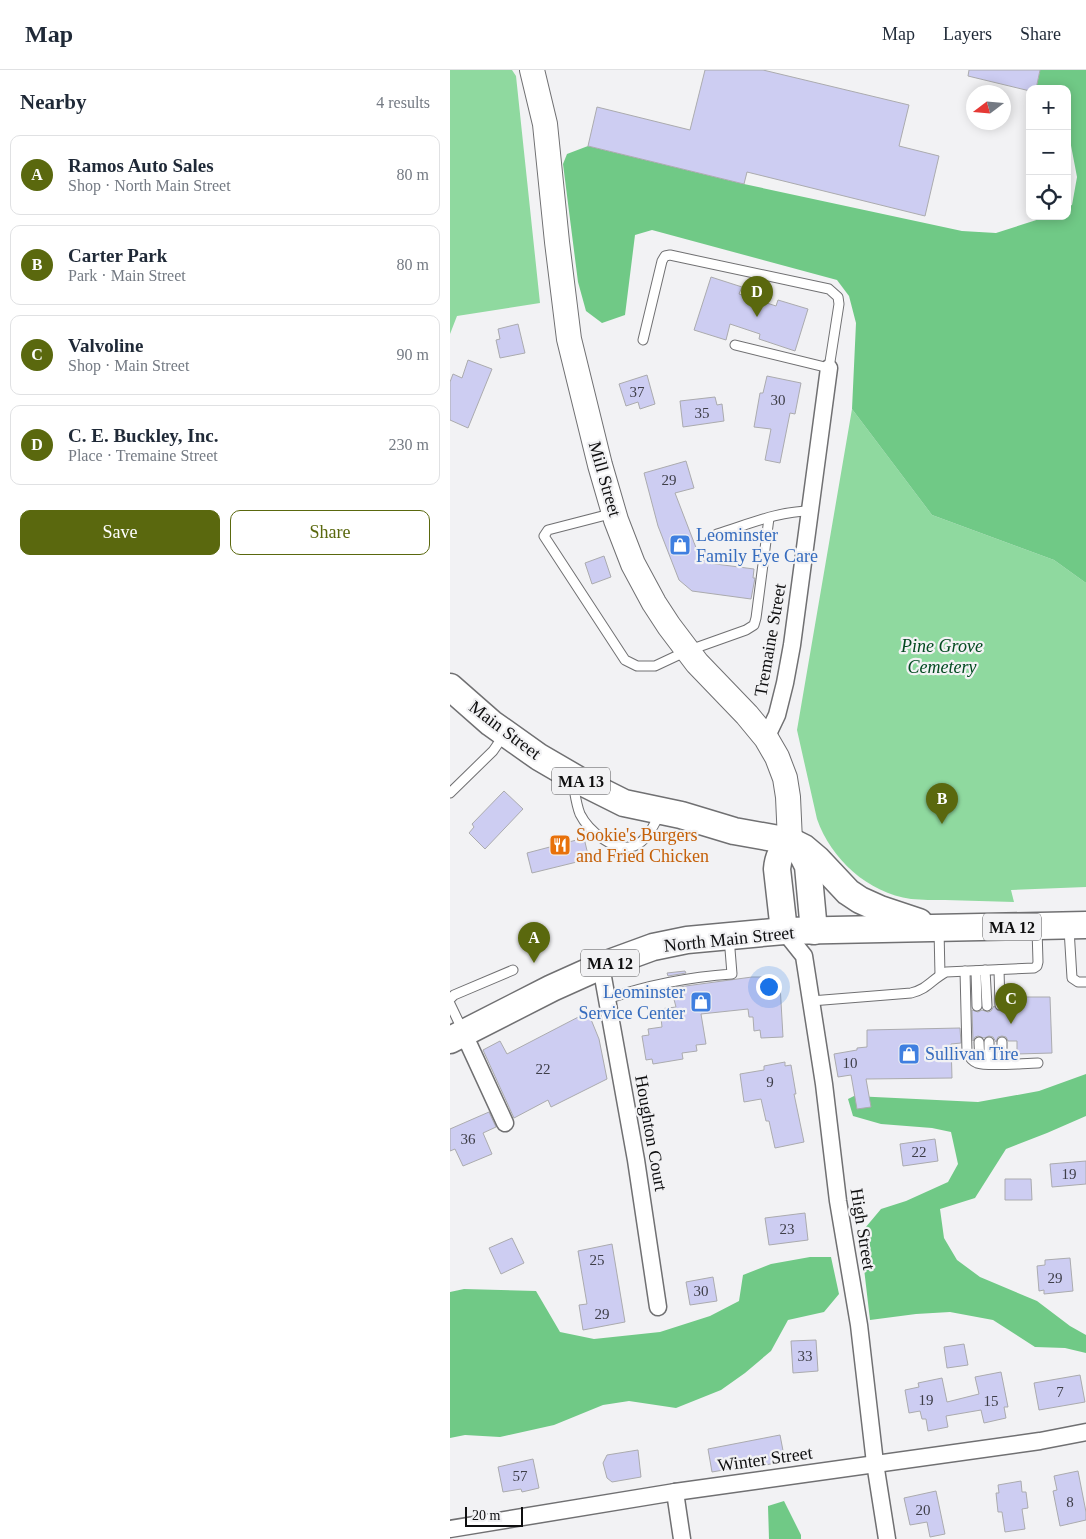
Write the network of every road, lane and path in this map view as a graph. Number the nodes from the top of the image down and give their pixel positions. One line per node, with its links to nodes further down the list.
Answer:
1 (533, 72): 6 (main road, Mill Street)
2 (643, 340): 4 (lane)
3 (735, 345): 4 (lane)
4 (829, 368): 5 (street, Tremaine Street)
5 (810, 511): 7 (lane); 12 (street, Tremaine Street)
6 (614, 513): 9 (main road, Mill Street); 9 (lane)
7 (768, 518): 8 (lane); 9 (lane)
8 (717, 534)
9 (687, 650): 12 (main road, Mill Street)
10 (450, 687): 11 (main road, Main Street / MA 13)
11 (506, 733): 13 (main road, Main Street / MA 13); 14 (lane)
12 (766, 738): 16 (main road, Mill Street)
13 (571, 775): 15 (main road, Main Street / MA 13); 15 (lane)
14 (450, 793)
15 (662, 811): 16 (main road, Main Street / MA 13)
16 (790, 841): 19 (main road); 20 (main road); 21 (main road)
17 (1078, 925): 18 (main road, MA 12); 30 (lane)
18 (1038, 926): 19 (main road, MA 12); 26 (lane)
19 (939, 928): 21 (main road, North Main Street / MA 12); 29 (lane)
20 (784, 931): 21 (main road, North Main Street / MA 12); 22 (main road, North Main Street / MA 12); 23 (street, High Street)
21 (814, 931): 23 (street)
22 (729, 936): 24 (main road, North Main Street / MA 12); 32 (lane)
23 (804, 956): 33 (street, High Street)
24 (600, 966): 32 (street, Houghton Court); 38 (main road, North Main Street / MA 12)
25 (512, 970): 31 (lane)
26 (999, 970): 28 (lane); 35 (lane)
27 (965, 971): 28 (lane); 29 (lane); 43 (lane)
28 (980, 971): 36 (lane); 37 (lane)
29 (940, 975): 33 (lane)
30 (1086, 982)
31 (450, 999)
32 (607, 999): 46 (street, Houghton Court)
33 (811, 1001): 48 (street, High Street)
34 (450, 1004): 38 (lane)
35 (1000, 1005)
36 (977, 1006)
37 (987, 1006)
38 (457, 1037): 45 (street)
39 (979, 1042): 43 (lane)
40 (988, 1042): 43 (lane)
41 (1002, 1042): 44 (lane)
42 (1038, 1063): 44 (lane)
43 (985, 1064): 44 (lane)
44 (1002, 1064)
45 (505, 1123)
46 (658, 1307)
47 (1086, 1432): 48 (street, Winter Street)
48 (875, 1463): 49 (street, Winter Street); 52 (street, High Street)
49 (675, 1492): 50 (street, Winter Street); 51 (street)
50 (450, 1529)
51 (682, 1539)
52 (887, 1539)

